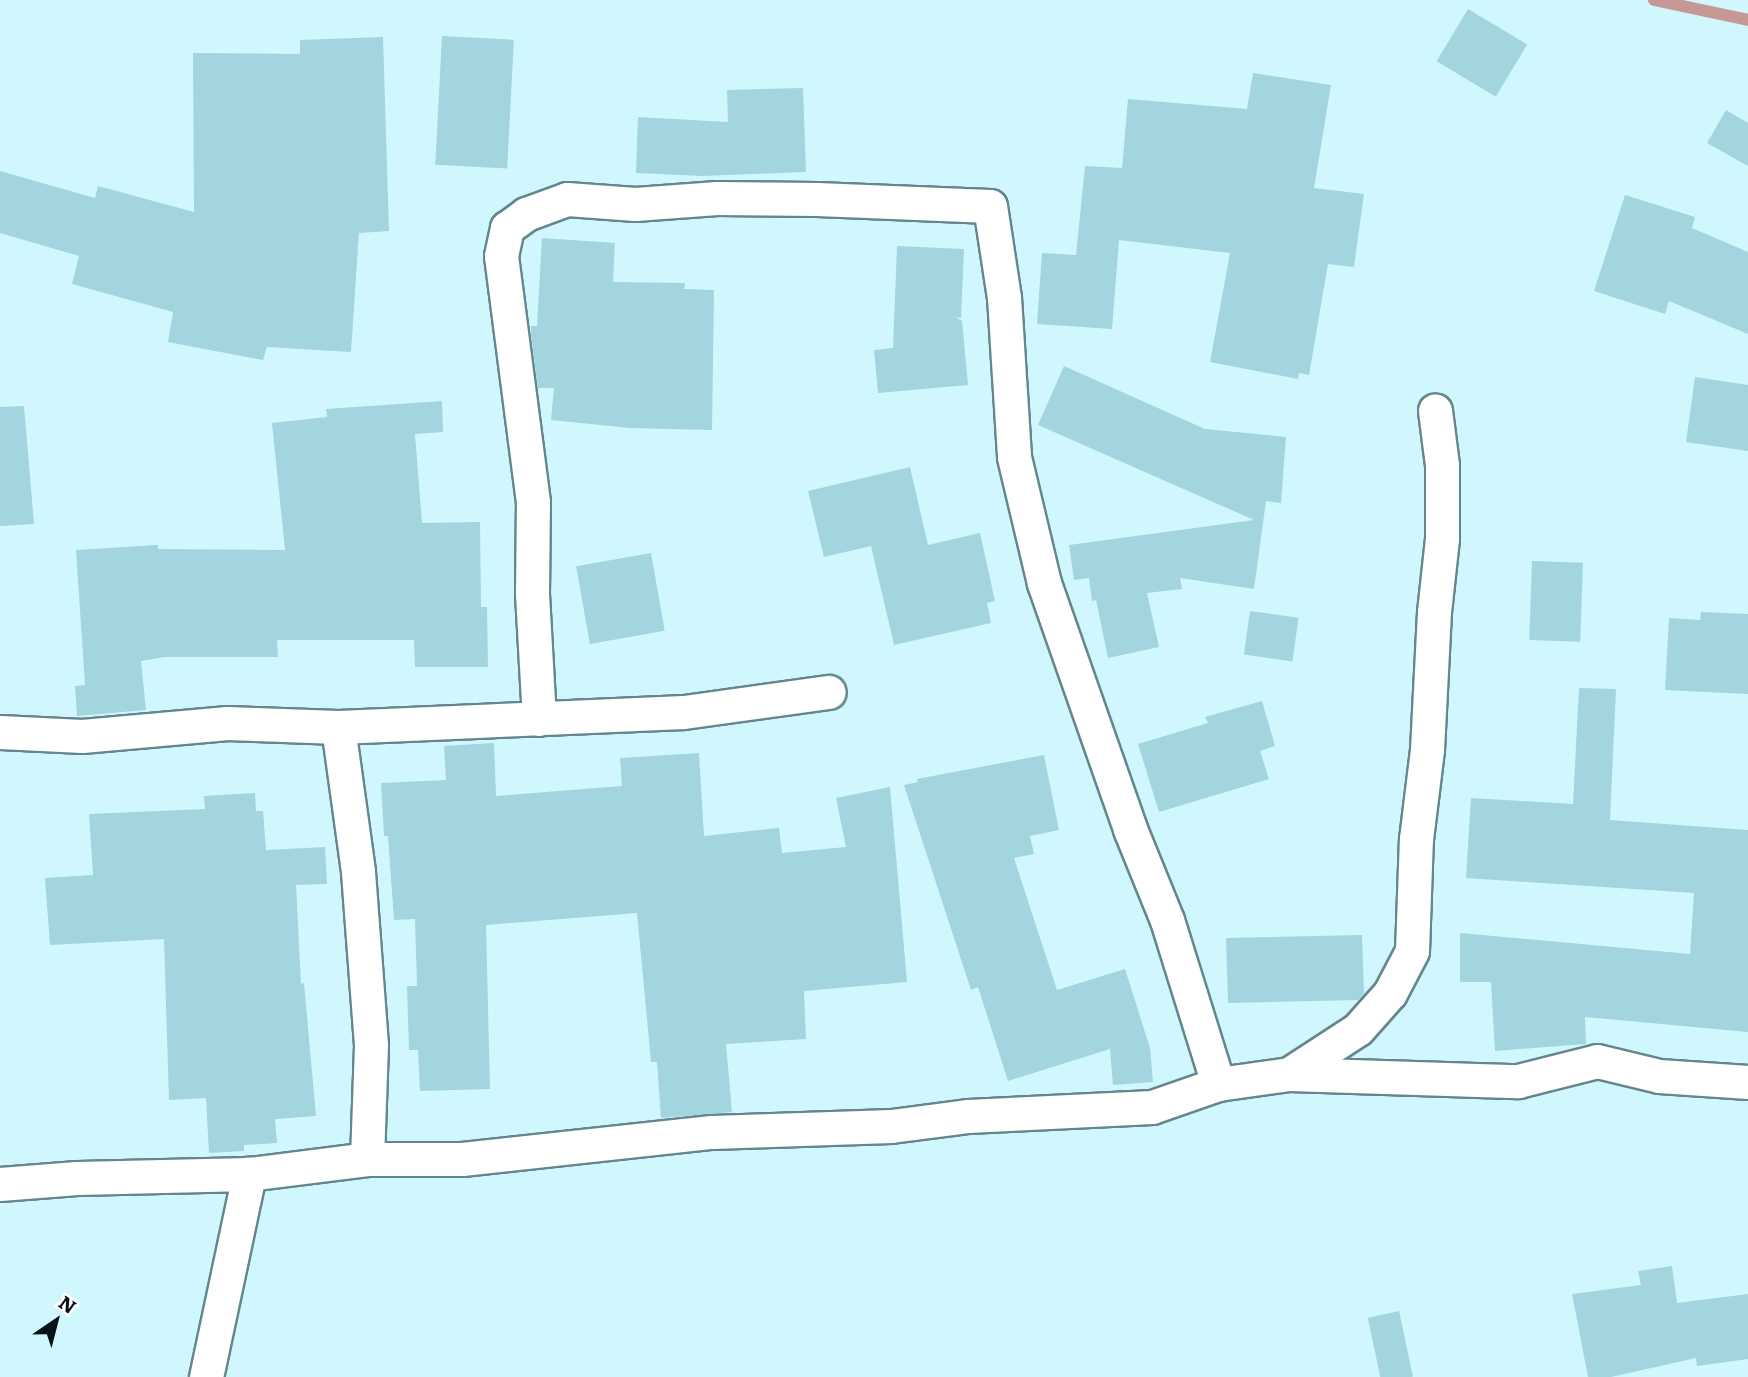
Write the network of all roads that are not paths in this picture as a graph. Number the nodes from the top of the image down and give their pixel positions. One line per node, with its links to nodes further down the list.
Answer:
1 (1435, 410): 6 (street)
2 (829, 692): 3 (street)
3 (539, 719): 4 (street); 8 (street)
4 (338, 727): 5 (street); 9 (street)
5 (0, 732)
6 (1289, 1074): 7 (street); 8 (street)
7 (1748, 1082)
8 (1218, 1084): 9 (street)
9 (367, 1159): 10 (street)
10 (249, 1174): 11 (street); 12 (street)
11 (0, 1184)
12 (206, 1377)

